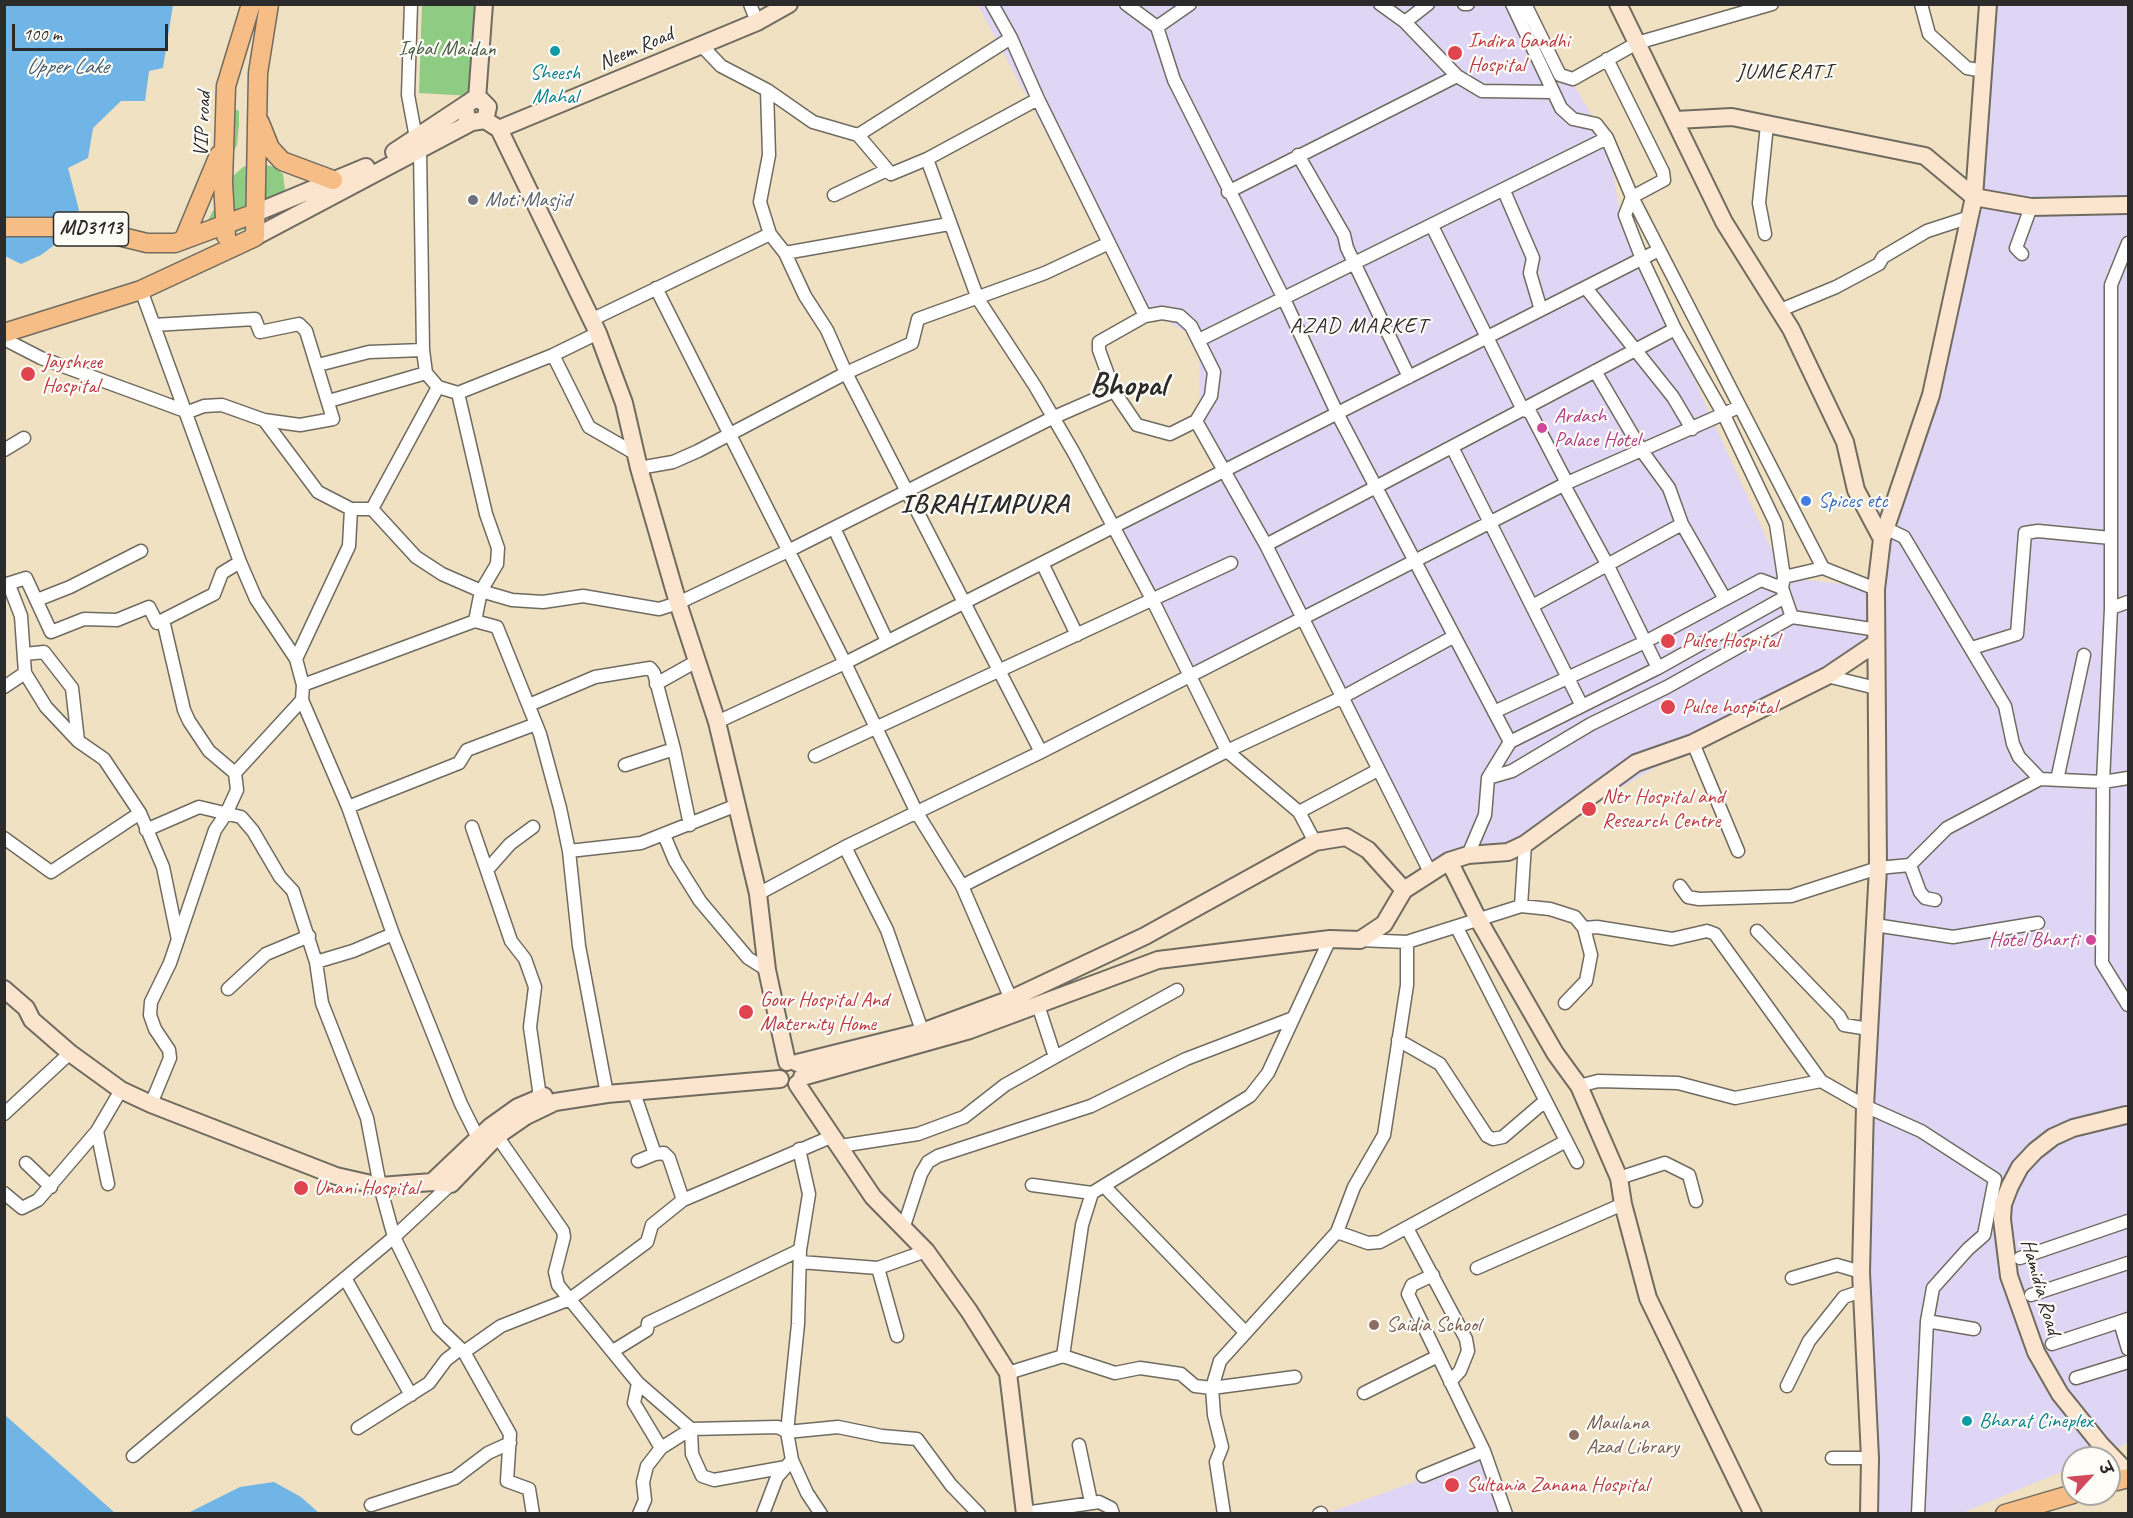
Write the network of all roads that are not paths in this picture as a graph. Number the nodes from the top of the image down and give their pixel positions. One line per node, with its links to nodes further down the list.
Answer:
1 (252, 4): 40 (main road, VIP road)
2 (269, 4): 32 (main road)
3 (411, 4): 39 (street)
4 (484, 4): 31 (street)
5 (750, 4): 19 (street)
6 (789, 4): 19 (street, Neem Road)
7 (1126, 4): 21 (street)
8 (1380, 4): 20 (street)
9 (1429, 4): 10 (street); 20 (street)
10 (1440, 4)
11 (1512, 4): 29 (street)
12 (1526, 4): 25 (street)
13 (1618, 4): 23 (street)
14 (1772, 4): 23 (street)
15 (1921, 4): 26 (street)
16 (1988, 4): 26 (street)
17 (1187, 5): 21 (street)
18 (996, 6): 22 (street)
19 (757, 22): 24 (street, Neem Road)
20 (1405, 22): 27 (street)
21 (1157, 27): 46 (street)
22 (1011, 38): 30 (street); 37 (street)
23 (1637, 42): 25 (street); 33 (street)
24 (702, 45): 28 (street); 36 (street, Neem Road)
25 (1608, 59): 48 (street)
26 (1984, 71): 49 (street)
27 (1457, 76): 29 (street); 41 (street)
28 (767, 90): 37 (street); 58 (street)
29 (1553, 92): 38 (street)
30 (1038, 99): 42 (street); 62 (street)
31 (472, 101): 34 (street); 39 (street)
32 (257, 115): 44 (main road); 52 (main road)
33 (1676, 120): 35 (street); 76 (street)
34 (478, 121): 36 (street); 39 (street)
35 (1767, 125): 49 (street); 59 (street)
36 (499, 129): 79 (street)
37 (858, 135): 43 (street)
38 (1607, 138): 45 (street); 48 (street)
39 (418, 144): 44 (street); 60 (street); 85 (street)
40 (223, 146): 54 (main road, VIP road); 61 (main road)
41 (1298, 155): 46 (street); 69 (street)
42 (927, 159): 43 (street); 55 (street)
43 (887, 170): 47 (street)
44 (333, 180): 52 (street)
45 (1504, 191): 56 (street); 75 (street)
46 (1228, 192): 74 (street)
47 (834, 195)
48 (1632, 196): 65 (street); 68 (street)
49 (1974, 197): 51 (street); 53 (street)
50 (2128, 205): 51 (street)
51 (2031, 207): 67 (street)
52 (253, 213): 54 (main road); 60 (main road)
53 (1970, 217): 76 (street); 122 (street)
54 (225, 224): 61 (main road); 64 (main road, VIP road)
55 (950, 224): 66 (street); 73 (street)
56 (1432, 226): 69 (street); 82 (street)
57 (4, 227): 61 (main road, MD3113)
58 (770, 234): 66 (street); 70 (street)
59 (1765, 234)
60 (255, 237): 64 (main road)
61 (180, 241)
62 (1109, 243): 73 (street); 77 (street)
63 (2128, 243): 123 (street)
64 (227, 249): 72 (main road)
65 (1659, 250): 68 (street); 97 (street)
66 (785, 253): 91 (street)
67 (2022, 254)
68 (1642, 259): 71 (street); 80 (street)
69 (1355, 264): 74 (street); 92 (street)
70 (656, 288): 79 (street); 106 (street)
71 (1586, 288): 75 (street); 86 (street)
72 (141, 290): 78 (street); 81 (main road)
73 (978, 299): 91 (street); 102 (street)
74 (1284, 299): 84 (street); 100 (street)
75 (1541, 310): 82 (street)
76 (1778, 311): 122 (street)
77 (1145, 316): 84 (street); 94 (street)
78 (154, 325): 88 (street); 99 (street)
79 (595, 326): 87 (street); 111 (street)
80 (1675, 329): 86 (street); 101 (street)
81 (4, 333)
82 (1488, 337): 92 (street); 98 (street)
83 (4, 339): 99 (street)
84 (1199, 340): 104 (street)
85 (423, 350): 88 (street); 90 (street)
86 (1636, 350): 89 (street); 105 (street)
87 (553, 355): 95 (street); 111 (street)
88 (318, 365): 96 (street)
89 (1595, 371): 98 (street); 110 (street)
90 (426, 374): 93 (street); 96 (street)
91 (846, 374): 106 (street); 115 (street)
92 (1409, 377): 100 (street)
93 (438, 387): 95 (street); 117 (street)
94 (1114, 391): 102 (street); 104 (street)
95 (458, 393): 136 (street)
96 (328, 401): 103 (street)
97 (1739, 407): 101 (street); 132 (street)
98 (1522, 410): 108 (street); 113 (street)
99 (188, 412): 103 (street); 128 (street)
100 (1337, 413): 112 (street); 114 (street)
101 (1724, 415): 105 (street); 134 (street)
102 (1052, 418): 115 (street); 121 (street)
103 (264, 420): 116 (street)
104 (1196, 421): 112 (street)
105 (1692, 429): 110 (street)
106 (729, 434): 111 (street); 125 (street)
107 (24, 438): 109 (street)
108 (1452, 447): 114 (street); 118 (street)
109 (4, 450)
110 (1642, 451): 113 (street); 119 (street)
111 (638, 461): 142 (street)
112 (1224, 470): 121 (street); 124 (street)
113 (1565, 484): 118 (street); 131 (street)
114 (1377, 487): 124 (street); 127 (street)
115 (906, 489): 120 (street); 140 (street)
116 (351, 509): 117 (street); 157 (street)
117 (372, 509): 136 (street)
118 (1490, 524): 127 (street); 143 (street)
119 (1682, 524): 131 (street); 138 (street)
120 (834, 528): 125 (street); 152 (street)
121 (1112, 528): 129 (street); 137 (street)
122 (1884, 534): 135 (street); 154 (street)
123 (2111, 538): 144 (street); 154 (street)
124 (1266, 545): 147 (street)
125 (788, 551): 142 (street); 159 (street)
126 (141, 552): 139 (street)
127 (1415, 560): 147 (street); 150 (street)
128 (240, 562): 146 (street); 157 (street)
129 (1042, 563): 140 (street); 149 (street)
130 (1231, 563): 137 (street)
131 (1607, 564): 143 (street); 153 (street)
132 (1823, 568): 134 (street); 135 (street)
133 (7, 585): 139 (street); 155 (street)
134 (1784, 587): 138 (street); 145 (street); 160 (street)
135 (1876, 589): 151 (street)
136 (481, 591): 142 (street); 148 (street)
137 (1152, 599): 149 (street); 164 (street)
138 (1725, 599): 153 (street)
139 (37, 600): 146 (street)
140 (965, 602): 152 (street); 161 (street)
141 (2128, 602): 144 (street)
142 (678, 603): 158 (street)
143 (1534, 605): 165 (street)
144 (2111, 608): 192 (street)
145 (1792, 617): 151 (street); 188 (street)
146 (163, 620): 187 (street)
147 (1303, 620): 164 (street); 170 (street)
148 (475, 621): 167 (street); 172 (street)
149 (1077, 634): 161 (street)
150 (1453, 637): 170 (street); 174 (street)
151 (1877, 637): 163 (street); 169 (street)
152 (887, 641): 159 (street)
153 (1645, 642): 160 (street); 165 (street)
154 (1972, 648): 190 (street)
155 (25, 654): 162 (street); 178 (street)
156 (2084, 655): 191 (street)
157 (296, 659): 167 (street)
158 (697, 661): 166 (street); 175 (street)
159 (845, 663): 175 (street); 177 (street)
160 (1658, 668): 173 (street)
161 (1000, 670): 177 (street); 183 (street)
162 (25, 672): 168 (street); 178 (street)
163 (1827, 676): 169 (street); 180 (street)
164 (1190, 677): 182 (street); 183 (street)
165 (1570, 678): 173 (street); 174 (street)
166 (656, 684): 172 (street); 181 (street)
167 (303, 685): 171 (street)
168 (4, 687)
169 (1876, 688): 213 (street)
170 (1341, 698): 182 (street); 186 (street)
171 (302, 700): 187 (street); 194 (street)
172 (529, 705): 176 (street)
173 (1582, 706): 179 (street)
174 (1494, 712): 179 (street)
175 (717, 722): 193 (street)
176 (536, 724): 194 (street); 208 (street)
177 (876, 728): 184 (street); 197 (street)
178 (78, 741): 196 (street)
179 (1510, 742): 188 (street)
180 (1693, 743): 206 (street); 209 (street)
181 (674, 749): 185 (street); 199 (street)
182 (1227, 751): 195 (street); 216 (street)
183 (1041, 752): 197 (street)
184 (815, 756)
185 (625, 765)
186 (1378, 770): 195 (street); 215 (street)
187 (235, 773): 198 (street)
188 (1488, 778): 210 (street)
189 (2128, 778): 192 (street)
190 (2040, 779): 191 (street); 212 (street)
191 (2057, 780): 192 (street)
192 (2103, 782): 244 (street)
193 (737, 805): 199 (street); 219 (street)
194 (348, 807): 228 (street)
195 (1299, 812): 205 (street)
196 (140, 813): 202 (street); 204 (street)
197 (917, 813): 207 (street); 216 (street)
198 (226, 814): 202 (street); 229 (street); 231 (street)
199 (690, 825): 203 (street)
200 (472, 826): 214 (street)
201 (532, 827): 214 (street)
202 (146, 830): 231 (street)
203 (664, 836): 208 (street); 236 (street)
204 (4, 838)
205 (1316, 842): 218 (street); 235 (street)
206 (1525, 844): 210 (street); 221 (street)
207 (845, 846): 219 (street); 249 (street)
208 (569, 851): 256 (street)
209 (1738, 851)
210 (1468, 855): 211 (street)
211 (1449, 861): 215 (street); 222 (street)
212 (1910, 865): 213 (street); 220 (street)
213 (1878, 868): 217 (street); 224 (street)
214 (487, 870): 259 (street)
215 (1431, 874): 218 (street)
216 (962, 886): 245 (street)
217 (1680, 886)
218 (1404, 890): 232 (street)
219 (758, 894): 236 (street)
220 (1935, 900)
221 (1521, 906): 222 (street); 226 (street)
222 (1478, 919): 225 (street); 255 (street)
223 (2038, 923): 224 (street)
224 (1875, 926): 248 (street)
225 (1457, 928): 233 (street); 260 (street)
226 (1584, 928): 242 (street); 254 (street)
227 (1757, 931): 248 (street)
228 (393, 934): 234 (street); 269 (street)
229 (309, 936): 234 (street); 238 (street)
230 (1330, 939): 232 (street); 239 (street); 246 (street)
231 (178, 940): 261 (street)
232 (1360, 940): 233 (street)
233 (1407, 942): 250 (street)
234 (316, 962): 280 (street)
235 (1072, 969): 239 (street); 245 (street)
236 (767, 970): 253 (street)
237 (4, 989): 247 (street)
238 (228, 989)
239 (1080, 989): 243 (street)
240 (1177, 990): 252 (street)
241 (4, 1002): 247 (street)
242 (1565, 1003)
243 (1038, 1005): 245 (street); 252 (street)
244 (2128, 1005)
245 (1014, 1006): 249 (street)
246 (1293, 1018): 281 (street); 289 (street)
247 (32, 1020): 251 (street)
248 (1869, 1029): 263 (street)
249 (924, 1037): 253 (street)
250 (1398, 1040): 260 (street); 291 (street)
251 (70, 1053): 257 (street); 262 (street)
252 (1054, 1057): 267 (street)
253 (790, 1072): 256 (street); 258 (street); 267 (street)
254 (1821, 1081): 255 (street); 263 (street)
255 (1579, 1086): 275 (street)
256 (607, 1089): 258 (street); 259 (street); 266 (street)
257 (121, 1090): 261 (street); 265 (street)
258 (634, 1093): 271 (street)
259 (540, 1097): 269 (street)
260 (1545, 1101): 268 (street)
261 (151, 1104): 280 (street)
262 (7, 1106)
263 (1865, 1106): 299 (street); 307 (street)
264 (2128, 1115): 338 (street, Hamidia Road)
265 (97, 1131): 277 (street); 282 (street)
266 (497, 1136): 269 (street); 305 (street)
267 (836, 1141): 270 (street); 289 (street)
268 (1566, 1141): 273 (street); 290 (street)
269 (481, 1144): 276 (street); 278 (street)
270 (799, 1149): 285 (street); 294 (street)
271 (655, 1154): 272 (street); 285 (street)
272 (638, 1161)
273 (1577, 1162)
274 (26, 1163): 282 (street)
275 (1619, 1178): 286 (street); 287 (street)
276 (432, 1182): 278 (street); 280 (street)
277 (108, 1184)
278 (451, 1184): 292 (street)
279 (1032, 1185): 283 (street)
280 (380, 1186): 292 (street)
281 (1104, 1186): 283 (street); 309 (street)
282 (51, 1187): 284 (street)
283 (1092, 1192): 315 (street)
284 (4, 1193)
285 (683, 1200): 305 (street)
286 (1696, 1201)
287 (1623, 1204): 298 (street); 352 (street)
288 (2128, 1221): 295 (street)
289 (903, 1228): 293 (street)
290 (1407, 1228): 291 (street); 300 (street)
291 (1337, 1232): 309 (street)
292 (394, 1238): 301 (street); 313 (street)
293 (926, 1251): 297 (street); 318 (street)
294 (800, 1256): 297 (street); 314 (street); 329 (street)
295 (2020, 1258)
296 (2128, 1263): 304 (street)
297 (878, 1268): 310 (street)
298 (1477, 1268)
299 (1861, 1272): 302 (street); 303 (street)
300 (1433, 1275): 316 (street); 321 (street)
301 (345, 1278): 326 (street); 334 (street)
302 (1792, 1278)
303 (1862, 1291): 323 (street); 336 (street)
304 (2031, 1295)
305 (570, 1299): 313 (street); 314 (street)
306 (2124, 1320): 311 (street); 312 (street)
307 (1927, 1321): 308 (street); 354 (street)
308 (1974, 1329)
309 (1244, 1331): 324 (street)
310 (897, 1336)
311 (2052, 1344)
312 (2128, 1349)
313 (462, 1351): 326 (street); 330 (street)
314 (613, 1351): 322 (street)
315 (1063, 1356): 318 (street); 324 (street)
316 (1438, 1356): 321 (street); 325 (street)
317 (2128, 1362): 320 (street)
318 (1008, 1373): 343 (street)
319 (1294, 1377): 324 (street)
320 (2076, 1378)
321 (1450, 1382): 333 (street)
322 (638, 1383): 328 (street); 332 (street)
323 (1787, 1386)
324 (1212, 1388): 350 (street)
325 (1364, 1393)
326 (411, 1395): 327 (street)
327 (358, 1428)
328 (691, 1429): 329 (street); 332 (street); 337 (street)
329 (787, 1432): 337 (street); 348 (street)
330 (510, 1443): 342 (street); 344 (street)
331 (1079, 1445): 341 (street)
332 (661, 1448): 345 (street)
333 (1484, 1451): 339 (street); 351 (street)
334 (133, 1456)
335 (1832, 1458): 336 (street)
336 (1870, 1458): 353 (street)
337 (789, 1464): 346 (street); 347 (street)
338 (2128, 1473)
339 (1423, 1476)
340 (2061, 1498): 355 (main road)
341 (1091, 1502): 343 (street); 349 (street)
342 (371, 1505)
343 (1025, 1513)
344 (533, 1514)
345 (639, 1514)
346 (763, 1514)
347 (821, 1514)
348 (979, 1514)
349 (1113, 1514)
350 (1224, 1514)
351 (1506, 1514)
352 (1753, 1514)
353 (1869, 1514)
354 (1918, 1514)
355 (2006, 1514)

